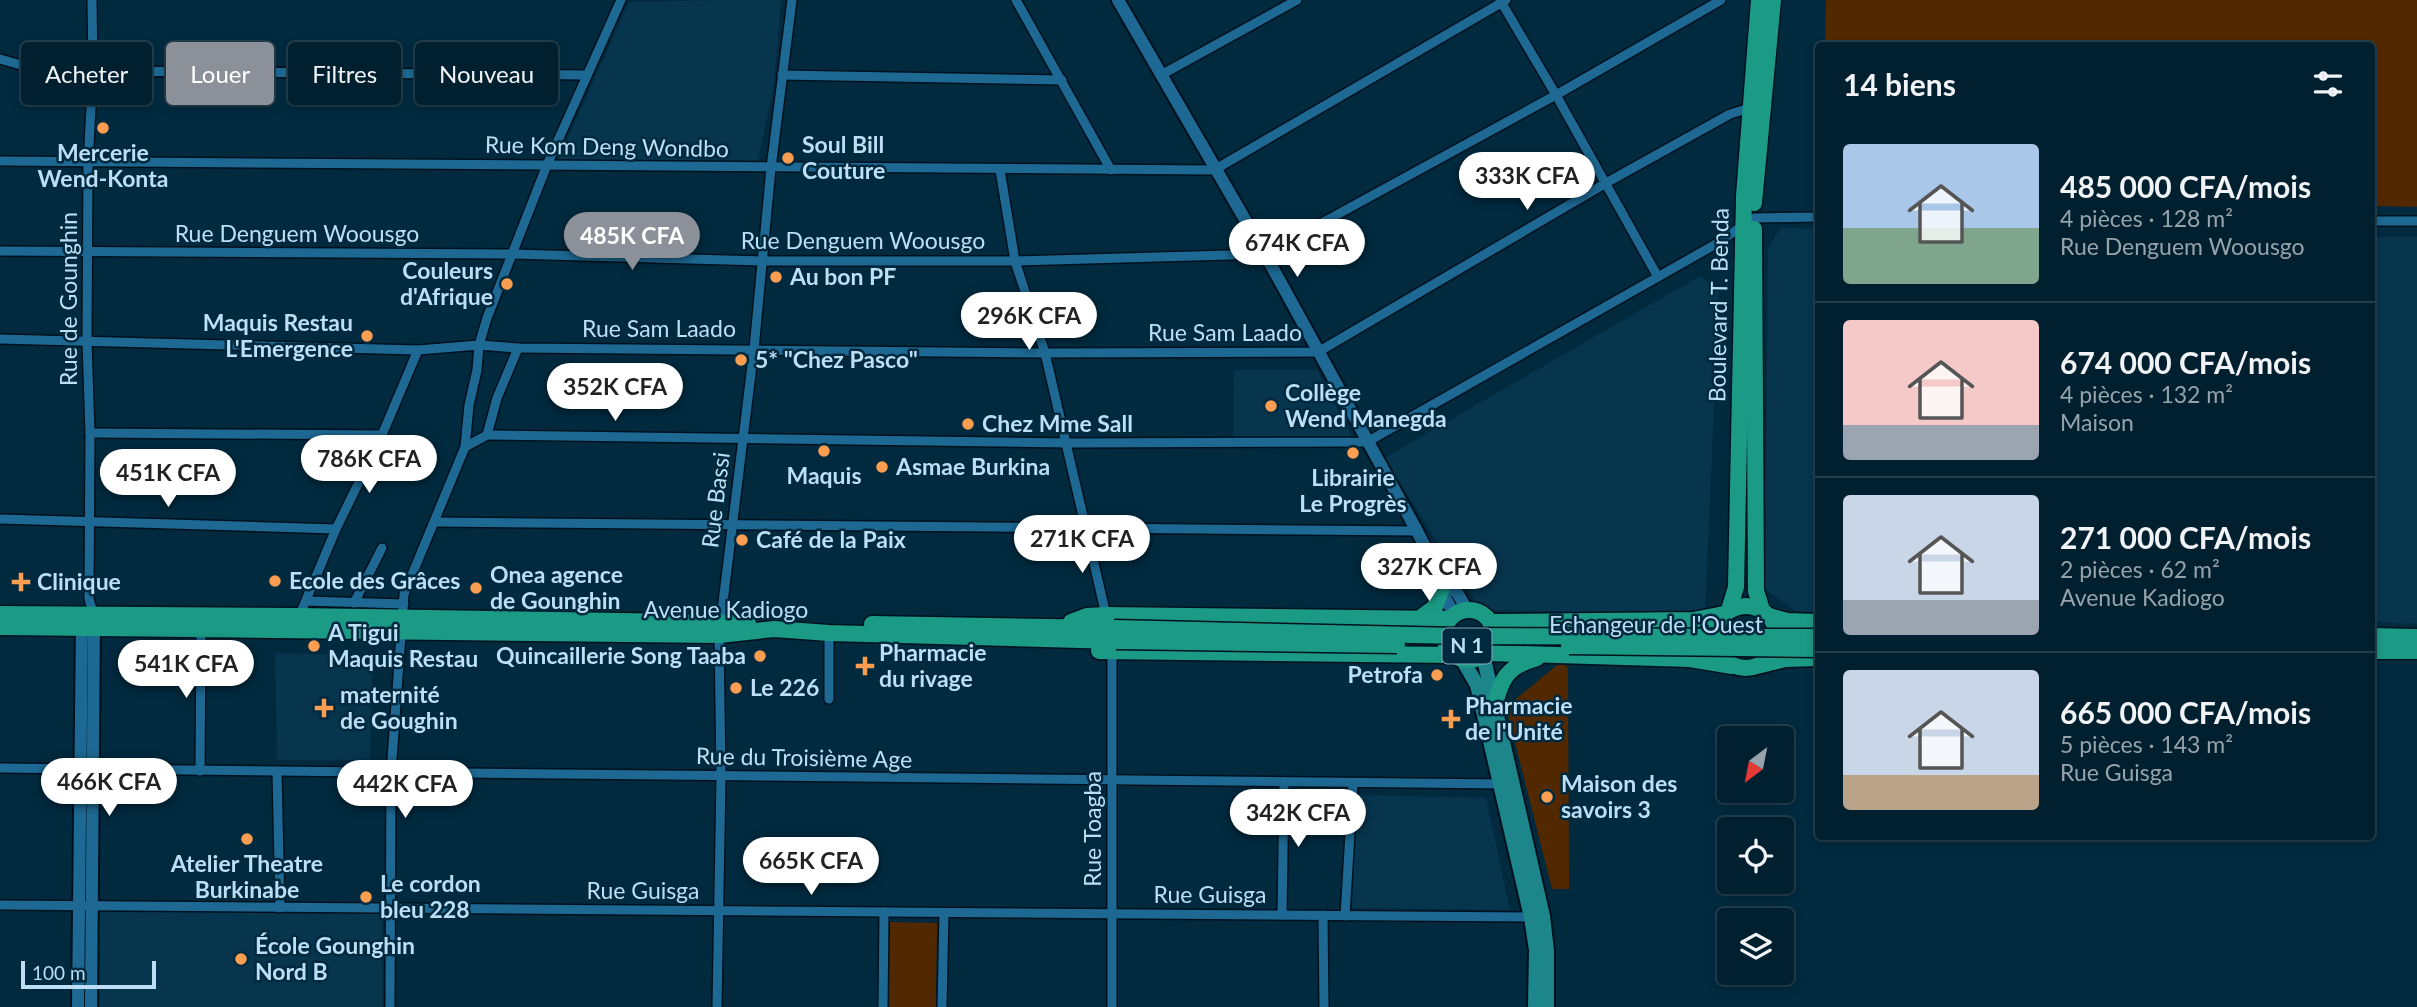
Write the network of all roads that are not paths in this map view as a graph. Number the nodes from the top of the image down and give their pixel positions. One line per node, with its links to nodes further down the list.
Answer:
1 (92, 0): 11 (street, Rue de Gounghin)
2 (621, 0): 15 (street)
3 (792, 0): 16 (street, Rue Bassi)
4 (1016, 0): 18 (street)
5 (1118, 0): 17 (street)
6 (1297, 0): 17 (street)
7 (1721, 0): 19 (street)
8 (1759, 0): 21 (highway, Boulevard T. Benda)
9 (1773, 0): 33 (highway, Boulevard T. Benda)
10 (1503, 1): 19 (street); 28 (street)
11 (93, 42)
12 (0, 59): 13 (street)
13 (21, 65)
14 (152, 71): 15 (street)
15 (587, 75): 24 (street)
16 (782, 75): 18 (street); 25 (street, Rue Bassi)
17 (1161, 75): 28 (street)
18 (1062, 80): 27 (street)
19 (1556, 94): 29 (street); 37 (street)
20 (91, 105): 23 (street, Rue de Gounghin)
21 (1750, 108): 29 (street); 33 (highway, Boulevard T. Benda)
22 (0, 161): 23 (street, Rue Kom Deng Wondbo)
23 (88, 163): 24 (street, Rue Kom Deng Wondbo); 35 (street, Rue de Gounghin)
24 (547, 165): 25 (street, Rue Kom Deng Wondbo); 36 (street)
25 (771, 168): 26 (street, Rue Kom Deng Wondbo); 38 (street, Rue Bassi)
26 (1000, 170): 27 (street, Rue Kom Deng Wondbo); 39 (street, Rue Toagba)
27 (1111, 170): 28 (street, Rue Kom Deng Wondbo)
28 (1214, 170): 37 (street)
29 (1606, 183): 40 (street); 47 (street)
30 (1815, 217): 33 (street)
31 (2375, 220): 32 (street)
32 (2417, 221)
33 (1748, 222): 40 (street); 66 (highway, Boulevard T. Benda); 67 (highway, Boulevard T. Benda)
34 (0, 251): 35 (street, Rue Denguem Woousgo)
35 (88, 252): 36 (street, Rue Denguem Woousgo); 42 (street, Rue de Gounghin)
36 (513, 254): 38 (street, Rue Denguem Woousgo); 43 (street)
37 (1265, 254): 39 (street, Rue Denguem Woousgo); 47 (street)
38 (762, 261): 39 (street, Rue Denguem Woousgo); 45 (street, Rue Bassi)
39 (1015, 261): 48 (street, Rue Toagba)
40 (1658, 277): 53 (street)
41 (0, 339): 42 (street, Rue Sam Laado)
42 (87, 342): 46 (street, Rue Sam Laado); 49 (street, Rue de Gounghin)
43 (479, 345): 44 (street, Rue Sam Laado); 46 (street, Rue Sam Laado); 55 (street)
44 (518, 348): 45 (street, Rue Sam Laado); 51 (street)
45 (754, 349): 48 (street, Rue Sam Laado); 52 (street, Rue Bassi)
46 (418, 350): 50 (street)
47 (1318, 352): 48 (street, Rue Sam Laado); 53 (street)
48 (1045, 353): 54 (street, Rue Toagba)
49 (90, 433): 50 (street); 57 (street, Rue de Gounghin)
50 (382, 435): 61 (street)
51 (487, 435): 52 (street); 55 (street)
52 (743, 440): 54 (street); 59 (street, Rue Bassi)
53 (1367, 442): 54 (street); 62 (street)
54 (1068, 443): 60 (street, Rue Toagba)
55 (465, 447): 58 (street)
56 (0, 519): 57 (street)
57 (90, 521): 61 (street); 73 (street, Rue de Gounghin)
58 (435, 522): 59 (street); 71 (street)
59 (733, 525): 60 (street); 77 (street, Rue Bassi)
60 (1087, 528): 62 (street); 81 (street, Rue Toagba)
61 (336, 529): 70 (street)
62 (1417, 531): 64 (street)
63 (382, 548): 65 (street)
64 (1442, 583): 69 (street); 72 (highway)
65 (354, 603): 70 (street); 71 (street)
66 (1726, 612): 67 (highway, N 1); 74 (highway, N 1); 93 (highway)
67 (1765, 613): 75 (highway, N 1); 92 (highway)
68 (0, 614): 73 (highway, Avenue Kadiogo / N 1)
69 (1457, 614): 72 (highway, N 1); 74 (highway, N 1); 90 (highway, N 1)
70 (300, 616): 71 (highway, Avenue Kadiogo / N 1); 73 (highway, Avenue Kadiogo / N 1); 78 (highway, Avenue Kadiogo / N 1)
71 (402, 619): 77 (highway, Avenue Kadiogo / N 1); 101 (street)
72 (1419, 619): 81 (highway, N 1)
73 (88, 622): 76 (highway, Avenue Kadiogo / N 1); 78 (highway, Avenue Kadiogo / N 1); 97 (street); 98 (street)
74 (1490, 622): 88 (highway, N 1)
75 (1815, 622)
76 (0, 627)
77 (719, 629): 79 (highway, Avenue Kadiogo / N 1); 80 (highway, Avenue Kadiogo / N 1); 102 (street, Rue Bassi)
78 (201, 630): 99 (street)
79 (829, 633): 80 (highway, Avenue Kadiogo / N 1); 94 (street)
80 (1065, 634): 81 (highway, Avenue Kadiogo / N 1); 81 (highway, N 1)
81 (1112, 634): 83 (highway, N 1, bridge); 85 (highway, Echangeur de l'Ouest / N 1, bridge); 90 (highway, N 1); 103 (street, Rue Toagba)
82 (2375, 636): 84 (highway)
83 (1815, 637)
84 (2417, 637)
85 (1815, 649)
86 (2375, 650): 87 (highway)
87 (2417, 651)
88 (1484, 654): 89 (highway, N 1); 90 (highway, N 1); 95 (main road)
89 (1547, 655): 93 (highway, N 1); 95 (highway)
90 (1458, 657): 106 (main road)
91 (1815, 659): 92 (highway, N 1)
92 (1761, 664): 93 (highway, N 1)
93 (1732, 666)
94 (829, 699)
95 (1494, 708): 106 (main road)
96 (0, 768): 97 (street, Rue du Troisième Age)
97 (79, 770): 98 (street, Rue du Troisième Age); 108 (street)
98 (93, 770): 99 (street, Rue du Troisième Age); 108 (street)
99 (200, 771): 100 (street, Rue du Troisième Age)
100 (277, 772): 101 (street, Rue du Troisième Age); 109 (street)
101 (391, 773): 102 (street, Rue du Troisième Age); 110 (street)
102 (721, 776): 103 (street, Rue du Troisième Age); 111 (street, Rue Bassi)
103 (1112, 780): 104 (street, Rue du Troisième Age); 114 (street, Rue Toagba)
104 (1284, 782): 105 (street, Rue du Troisième Age); 115 (street)
105 (1353, 783): 106 (street, Rue du Troisième Age); 117 (street)
106 (1507, 784): 118 (main road)
107 (0, 905): 108 (street, Rue Guisga)
108 (86, 907): 109 (street, Rue Guisga); 119 (street); 120 (street)
109 (280, 908): 110 (street, Rue Guisga)
110 (390, 909): 111 (street, Rue Guisga); 121 (street)
111 (717, 911): 112 (street, Rue Guisga); 122 (street, Rue Bassi)
112 (884, 912): 113 (street, Rue Guisga); 123 (street)
113 (944, 913): 114 (street, Rue Guisga); 124 (street)
114 (1112, 914): 115 (street, Rue Guisga); 125 (street, Rue Toagba)
115 (1282, 915): 116 (street, Rue Guisga)
116 (1323, 915): 117 (street, Rue Guisga); 126 (street)
117 (1345, 916): 118 (street, Rue Guisga)
118 (1537, 916): 127 (main road); 128 (main road)
119 (78, 1007)
120 (91, 1007)
121 (390, 1007)
122 (717, 1007)
123 (883, 1007)
124 (942, 1007)
125 (1112, 1007)
126 (1324, 1007)
127 (1535, 1007)
128 (1547, 1007)

